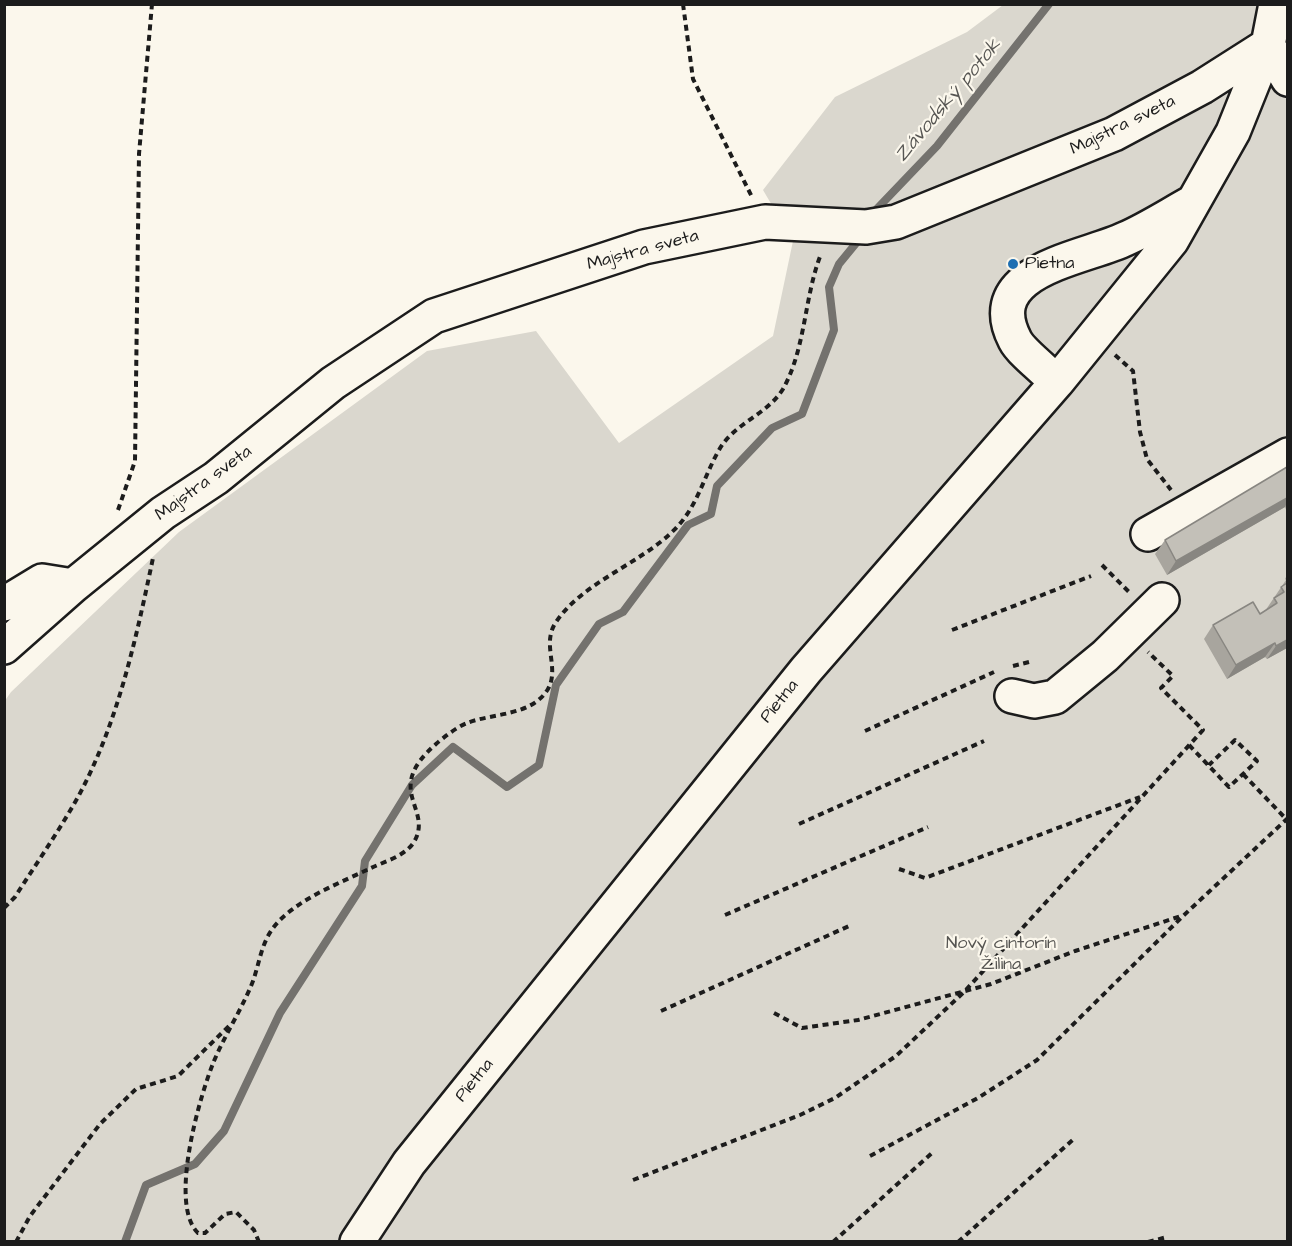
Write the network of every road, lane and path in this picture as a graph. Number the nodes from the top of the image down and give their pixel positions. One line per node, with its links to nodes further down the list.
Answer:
1 (152, 4): 14 (path)
2 (683, 4): 7 (path)
3 (1276, 4): 4 (street, Pietna)
4 (1268, 45): 5 (street); 6 (street, Pietna); 8 (street, Majstra sveta)
5 (1287, 79)
6 (1195, 201): 10 (street, Pietna); 10 (street)
7 (765, 222): 8 (street, Majstra sveta); 13 (street, Majstra sveta)
8 (832, 225): 42 (path)
9 (1133, 371): 12 (path)
10 (1057, 382): 50 (street, Pietna)
11 (1287, 454): 12 (street)
12 (1188, 511): 15 (street)
13 (163, 513): 18 (street, Majstra sveta); 35 (path)
14 (115, 521)
15 (1148, 534)
16 (1102, 565): 20 (path)
17 (1092, 576): 21 (path)
18 (73, 586): 19 (street); 22 (street, Majstra sveta)
19 (4, 604)
20 (1147, 615): 24 (street); 27 (path)
21 (952, 630)
22 (4, 647)
23 (1032, 661): 24 (path)
24 (1005, 678): 25 (path)
25 (865, 731)
26 (984, 741): 32 (path)
27 (1189, 745): 28 (path); 30 (path)
28 (1209, 765): 29 (path); 29 (path)
29 (1243, 774): 31 (path)
30 (1142, 796): 34 (path); 39 (path)
31 (1287, 819): 37 (path)
32 (799, 824)
33 (928, 827): 36 (path)
34 (899, 869)
35 (4, 909)
36 (725, 915)
37 (1183, 915): 39 (path); 45 (path)
38 (849, 927): 40 (path)
39 (964, 992): 41 (path); 46 (path)
40 (662, 1011)
41 (774, 1013)
42 (236, 1019): 48 (path); 49 (path)
43 (1075, 1138): 52 (path)
44 (932, 1153): 51 (path)
45 (870, 1156)
46 (633, 1179)
47 (1167, 1237): 53 (path)
48 (16, 1242)
49 (259, 1242)
50 (357, 1242)
51 (833, 1242)
52 (958, 1242)
53 (1148, 1242)

